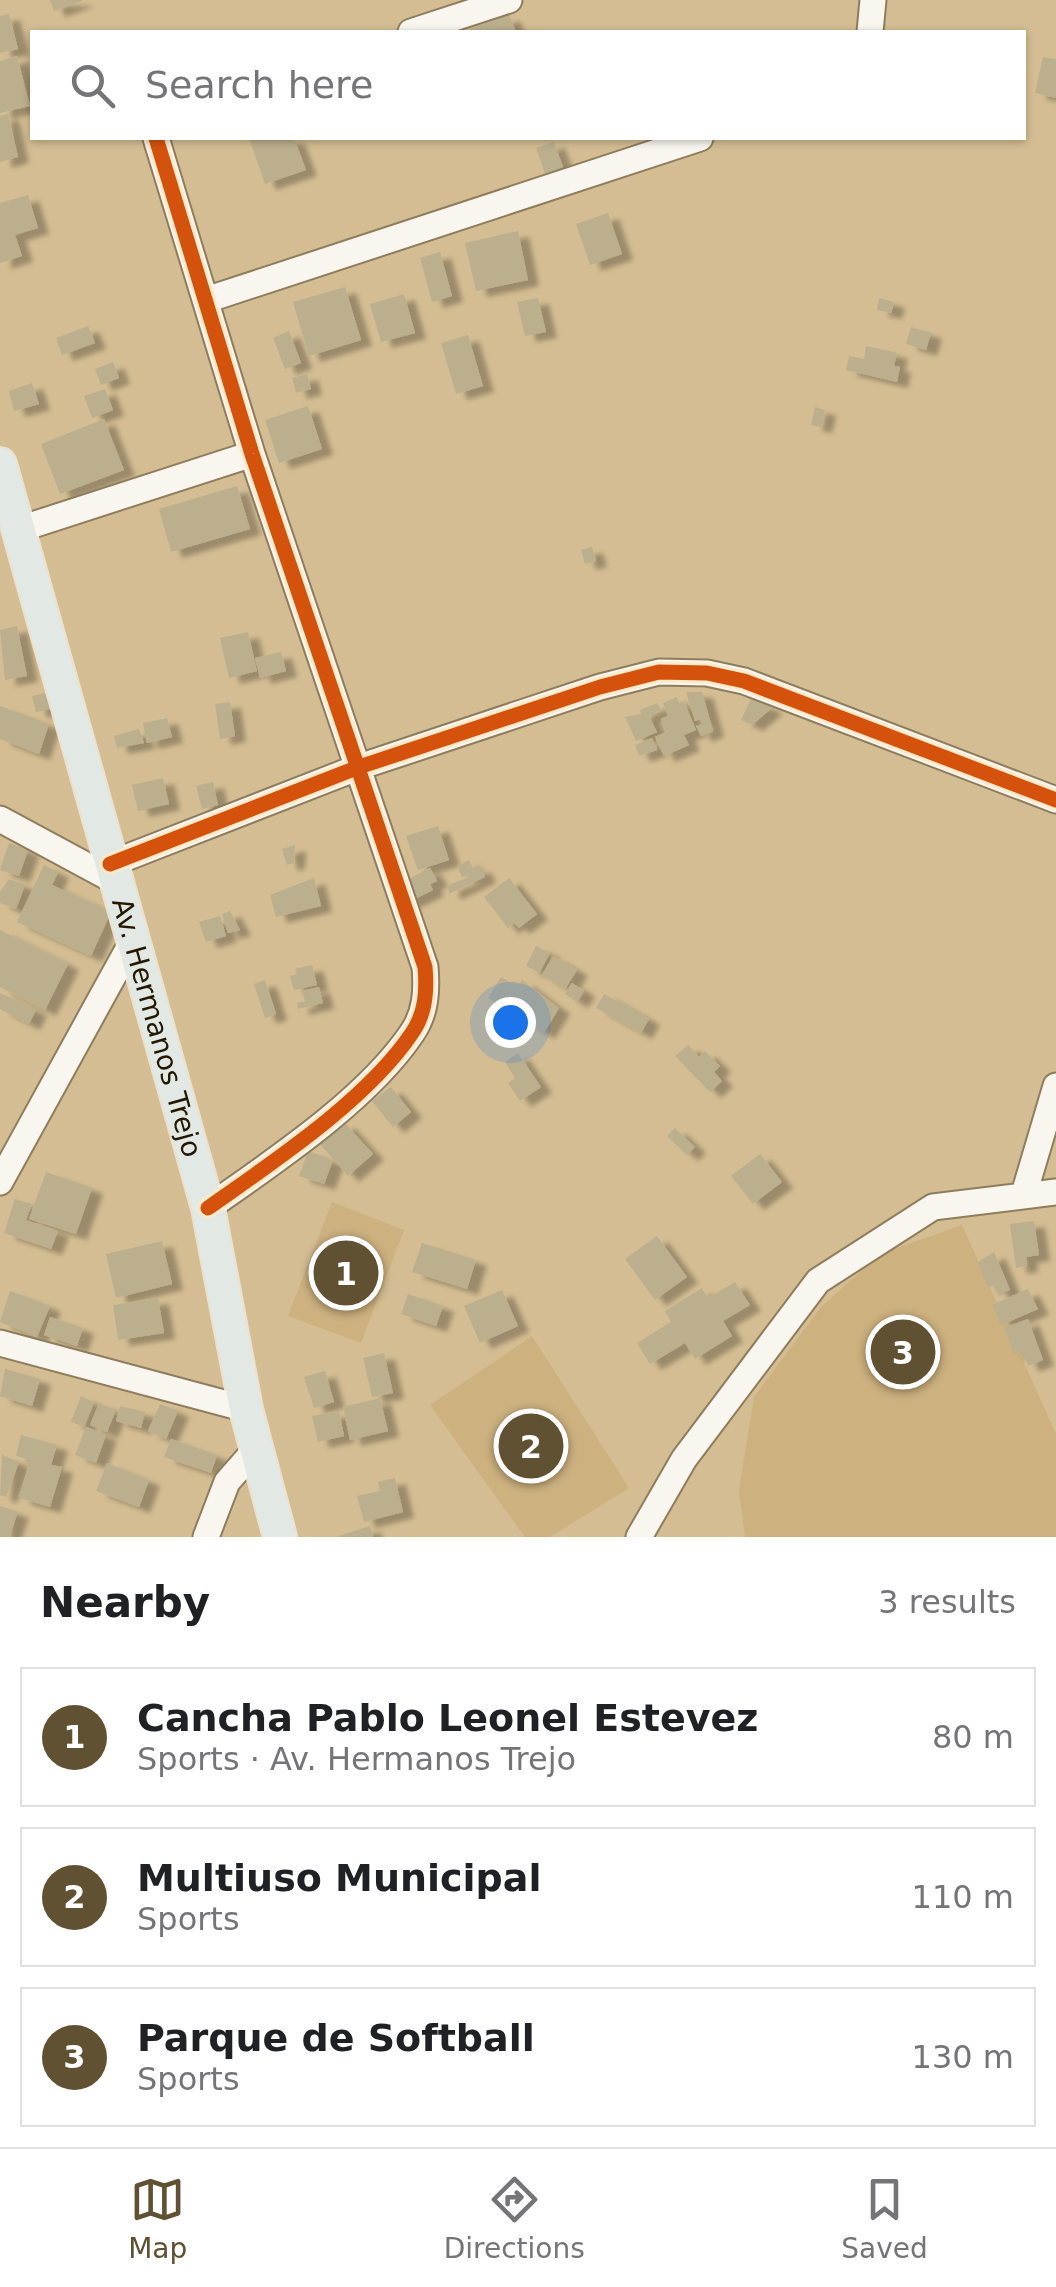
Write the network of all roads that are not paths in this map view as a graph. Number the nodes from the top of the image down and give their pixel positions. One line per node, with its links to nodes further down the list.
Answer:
1 (509, 0): 3 (street)
2 (873, 0): 4 (street)
3 (418, 30)
4 (870, 30)
5 (157, 140): 7 (street)
6 (694, 140): 7 (street)
7 (206, 300): 8 (street)
8 (252, 454): 10 (street); 11 (street)
9 (0, 464): 10 (main road, Av. Hermanos Trejo)
10 (20, 529): 14 (main road, Av. Hermanos Trejo)
11 (359, 768): 12 (street); 14 (street); 20 (street)
12 (1056, 800)
13 (0, 819): 14 (street)
14 (112, 873): 15 (main road, Av. Hermanos Trejo)
15 (132, 942): 17 (street); 20 (main road, Av. Hermanos Trejo)
16 (1056, 1086): 19 (street)
17 (0, 1182)
18 (1056, 1192): 19 (street)
19 (1024, 1194): 26 (street)
20 (208, 1208): 22 (main road, Av. Hermanos Trejo)
21 (0, 1343): 22 (street)
22 (246, 1409): 23 (main road, Av. Hermanos Trejo)
23 (256, 1449): 24 (street); 25 (main road, Av. Hermanos Trejo)
24 (206, 1537)
25 (280, 1537)
26 (639, 1537)

